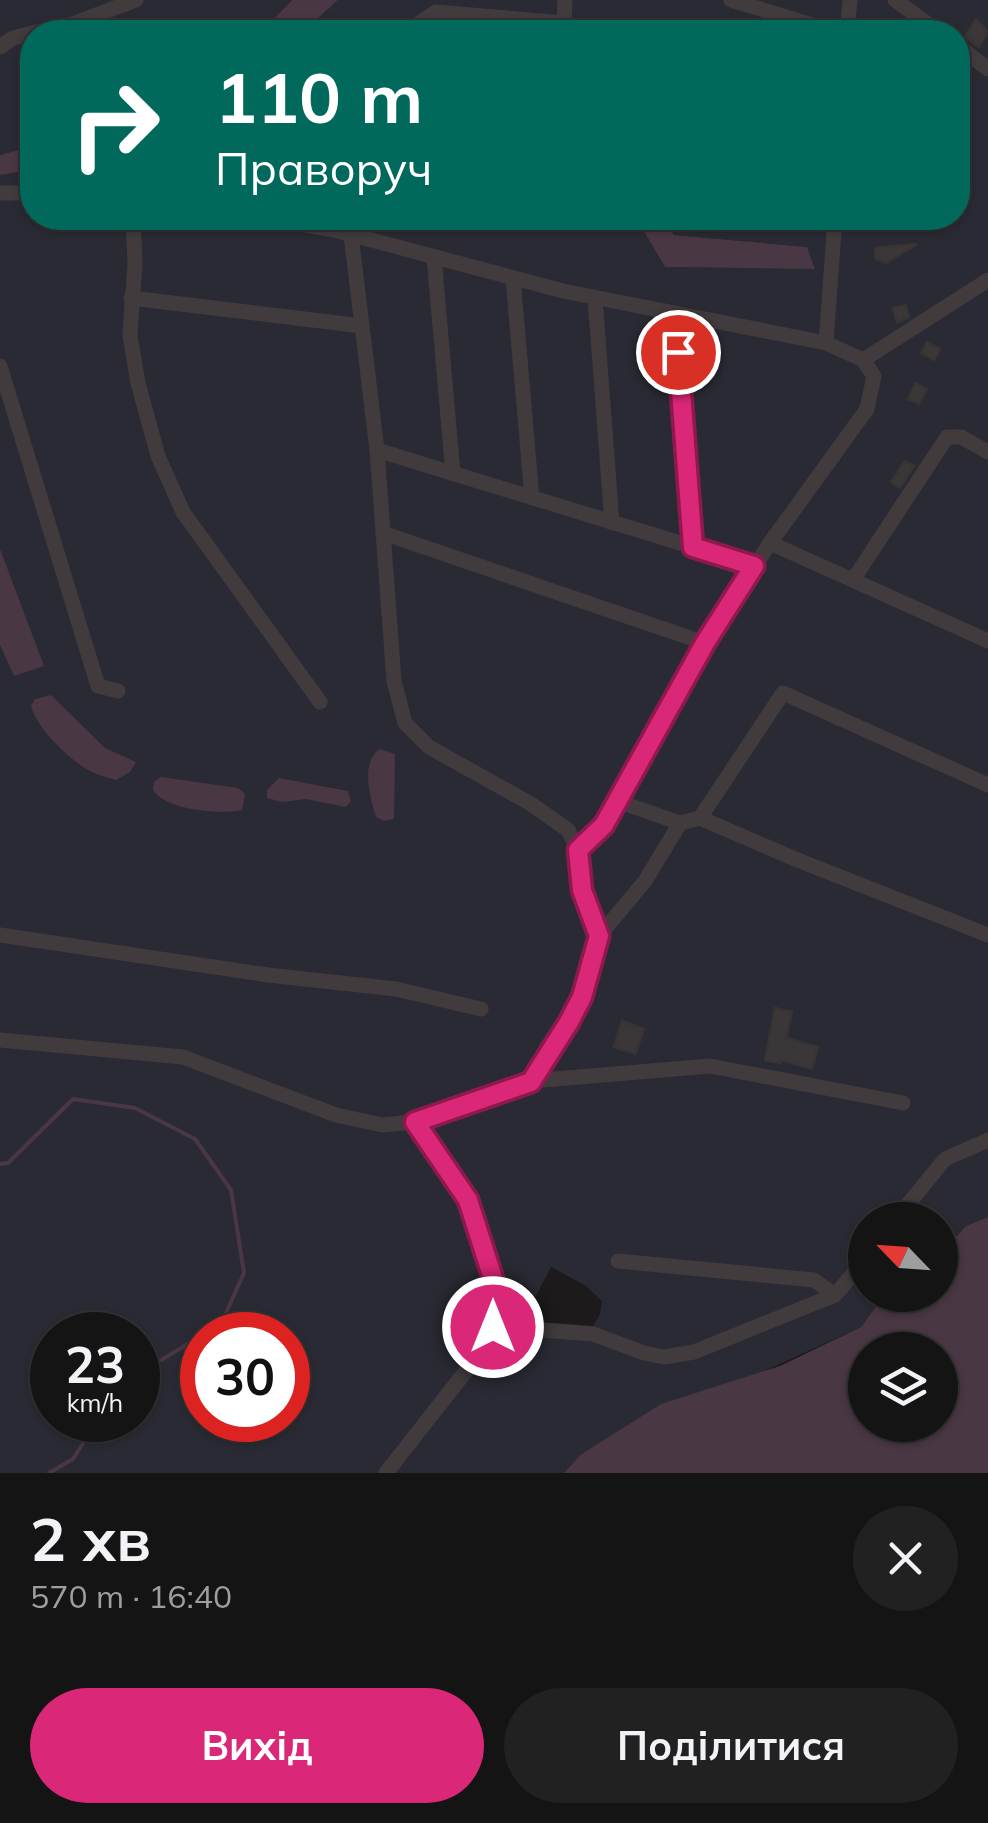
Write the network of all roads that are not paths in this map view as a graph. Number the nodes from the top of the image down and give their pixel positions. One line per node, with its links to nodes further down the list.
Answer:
1 (136, 0): 4 (street)
2 (730, 0): 7 (street)
3 (894, 0): 8 (street)
4 (83, 20)
5 (424, 20): 6 (street)
6 (529, 20)
7 (796, 20)
8 (922, 20)
9 (134, 230): 16 (street)
10 (327, 230): 12 (street)
11 (834, 230): 20 (street)
12 (351, 235): 13 (street); 19 (street)
13 (434, 257): 14 (street); 25 (street)
14 (513, 278): 17 (street); 26 (street)
15 (988, 280): 21 (street)
16 (131, 298): 19 (street); 36 (street)
17 (595, 298): 18 (street); 27 (street)
18 (675, 314): 20 (street); 30 (street)
19 (362, 326): 23 (street)
20 (826, 343): 21 (street)
21 (863, 360): 29 (street)
22 (0, 366): 35 (street)
23 (377, 450): 25 (street); 28 (street)
24 (988, 452): 32 (street)
25 (453, 474): 26 (street)
26 (532, 498): 27 (street)
27 (612, 523): 30 (street)
28 (383, 533): 34 (street); 41 (street)
29 (770, 542): 31 (street); 32 (street)
30 (693, 547): 31 (street)
31 (754, 566): 34 (street)
32 (853, 580): 33 (street)
33 (988, 642)
34 (705, 643): 38 (street)
35 (118, 691)
36 (320, 702)
37 (988, 785): 39 (street)
38 (617, 801): 40 (street); 41 (street)
39 (700, 818): 40 (street); 43 (street)
40 (680, 823): 44 (street)
41 (578, 850): 44 (street)
42 (0, 935): 45 (street)
43 (988, 935)
44 (599, 936): 47 (street)
45 (481, 1009)
46 (0, 1040): 49 (street)
47 (531, 1082): 48 (street); 49 (street)
48 (904, 1103)
49 (415, 1122): 54 (street)
50 (988, 1140): 51 (street)
51 (910, 1202)
52 (618, 1261): 55 (street)
53 (848, 1280): 55 (street)
54 (497, 1291): 56 (street); 57 (street)
55 (835, 1295): 56 (street)
56 (528, 1329): 57 (street)
57 (481, 1352): 58 (street)
58 (386, 1473)

